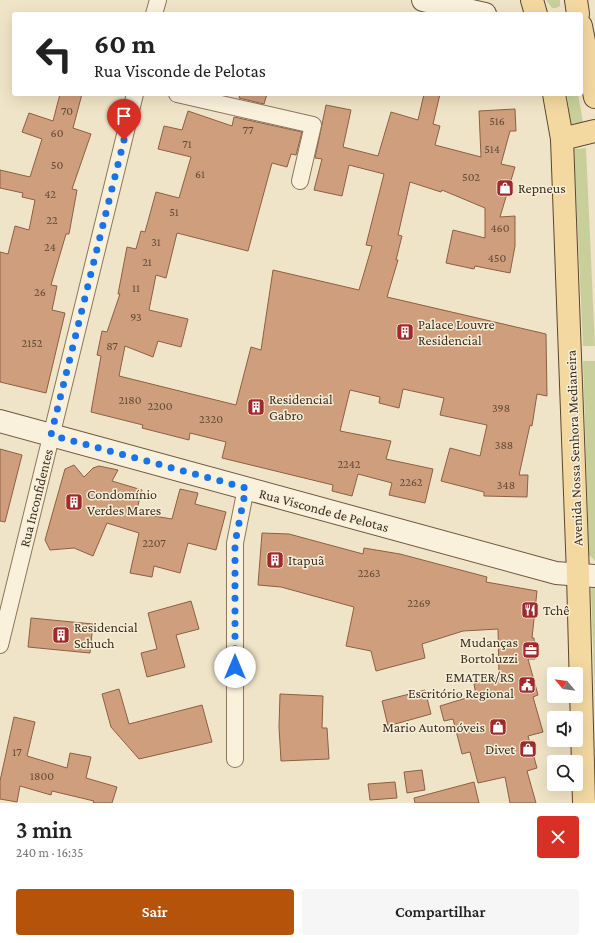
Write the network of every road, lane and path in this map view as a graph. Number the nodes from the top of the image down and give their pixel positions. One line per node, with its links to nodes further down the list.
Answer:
1 (158, 0): 5 (street)
2 (423, 0): 6 (street)
3 (532, 0): 7 (main road)
4 (576, 0): 8 (main road)
5 (155, 12)
6 (476, 12)
7 (535, 12)
8 (578, 12)
9 (583, 36): 13 (main road)
10 (135, 96): 18 (street, Rua Inconfidentes)
11 (186, 96): 16 (street)
12 (554, 96): 15 (main road, Avenida Nossa Senhora Medianeira)
13 (595, 97)
14 (595, 131): 15 (main road)
15 (562, 139): 20 (main road, Avenida Nossa Senhora Medianeira)
16 (300, 181)
17 (0, 421): 18 (street, Rua Visconde de Pelotas)
18 (51, 435): 19 (street, Rua Visconde de Pelotas); 21 (street, Rua Inconfidentes)
19 (246, 488): 20 (street, Rua Visconde de Pelotas); 22 (street)
20 (587, 576): 23 (main road, Avenida Nossa Senhora Medianeira)
21 (0, 645)
22 (235, 759)
23 (584, 803)

